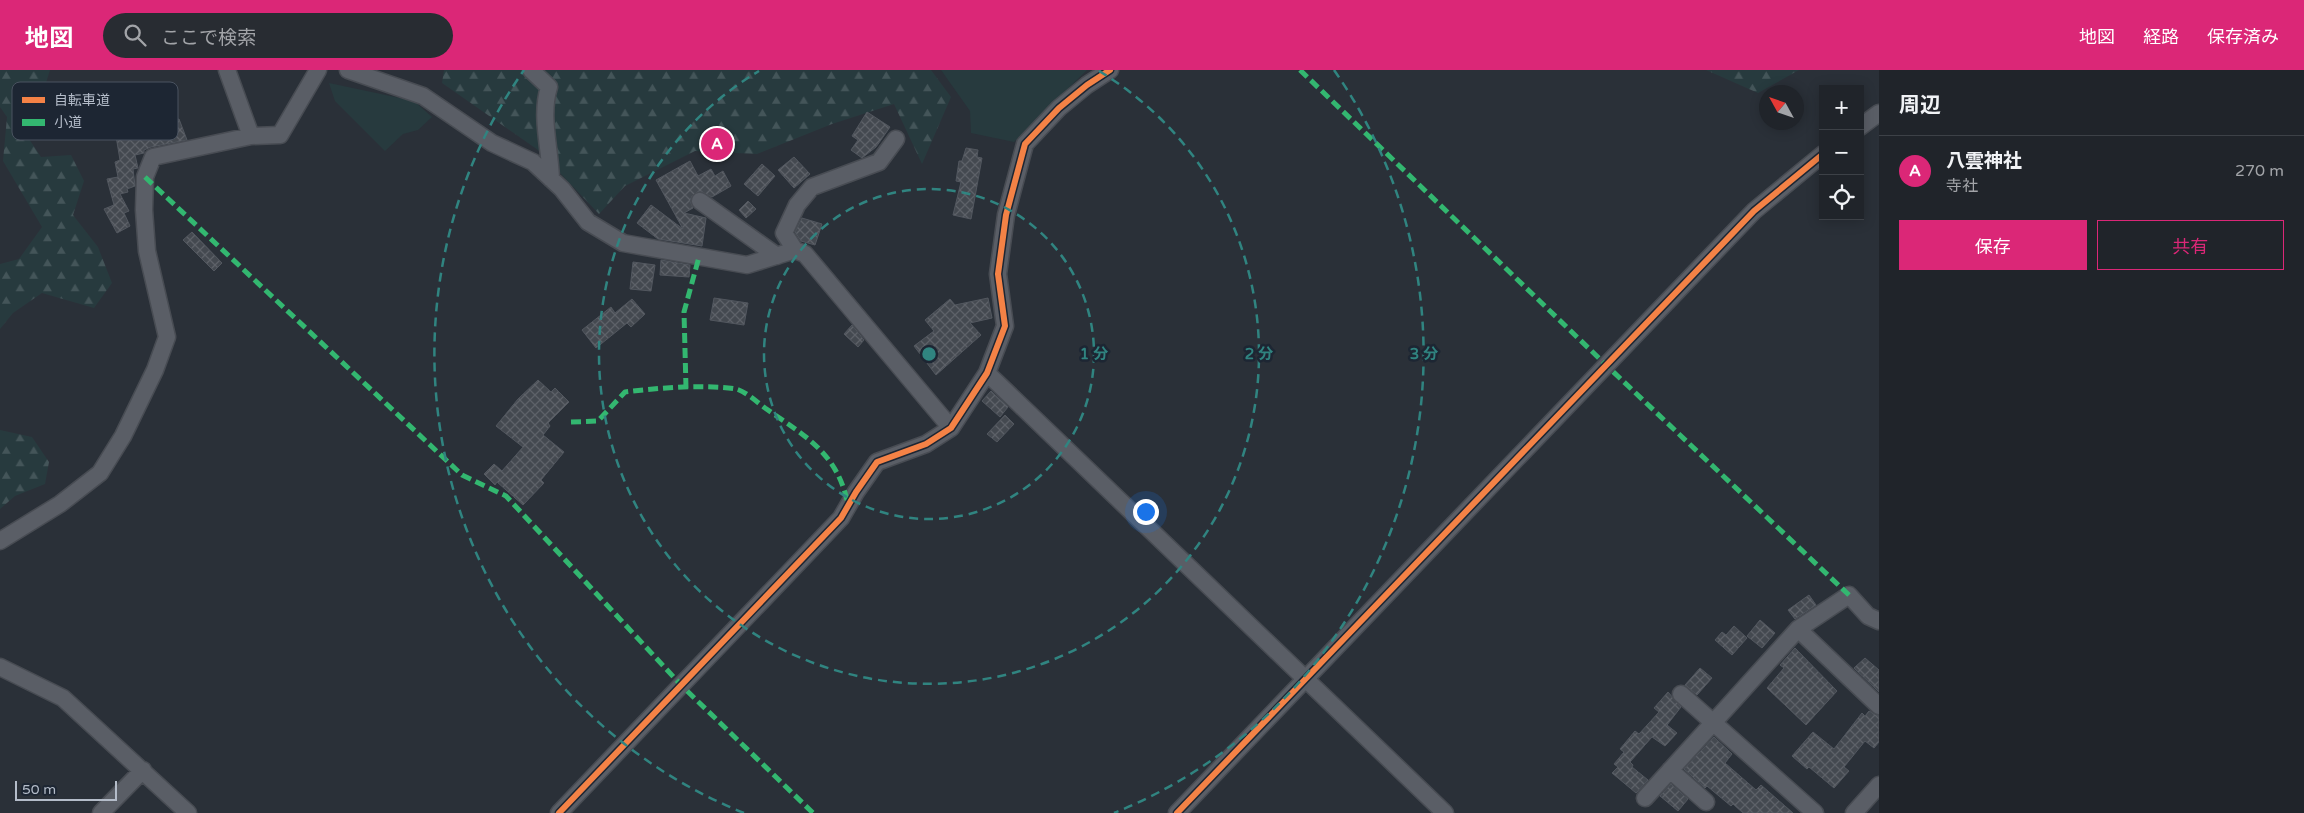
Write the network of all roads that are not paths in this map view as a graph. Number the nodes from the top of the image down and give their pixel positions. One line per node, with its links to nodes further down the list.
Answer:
1 (227, 70): 8 (street)
2 (318, 70): 8 (street)
3 (348, 70): 11 (street)
4 (531, 70): 11 (street)
5 (1110, 70): 15 (street)
6 (1879, 113): 7 (street)
7 (1864, 124)
8 (251, 136): 17 (street)
9 (896, 139): 13 (street)
10 (1819, 157): 21 (street)
11 (551, 178): 14 (street)
12 (700, 202): 14 (street)
13 (795, 250): 14 (street); 16 (street)
14 (777, 256)
15 (987, 373): 16 (street); 21 (street)
16 (951, 428): 32 (street)
17 (0, 541)
18 (1879, 621): 19 (street)
19 (1798, 630): 23 (street); 24 (street)
20 (0, 667): 25 (street)
21 (1305, 677): 33 (street); 34 (street)
22 (1681, 694): 24 (street)
23 (1879, 706)
24 (1712, 722): 26 (street); 35 (street)
25 (143, 770): 30 (street); 31 (street)
26 (1670, 770): 28 (street); 29 (street)
27 (1879, 786): 36 (street)
28 (1645, 798)
29 (1706, 802)
30 (101, 813)
31 (188, 813)
32 (559, 813)
33 (1177, 813)
34 (1446, 813)
35 (1815, 813)
36 (1854, 813)

